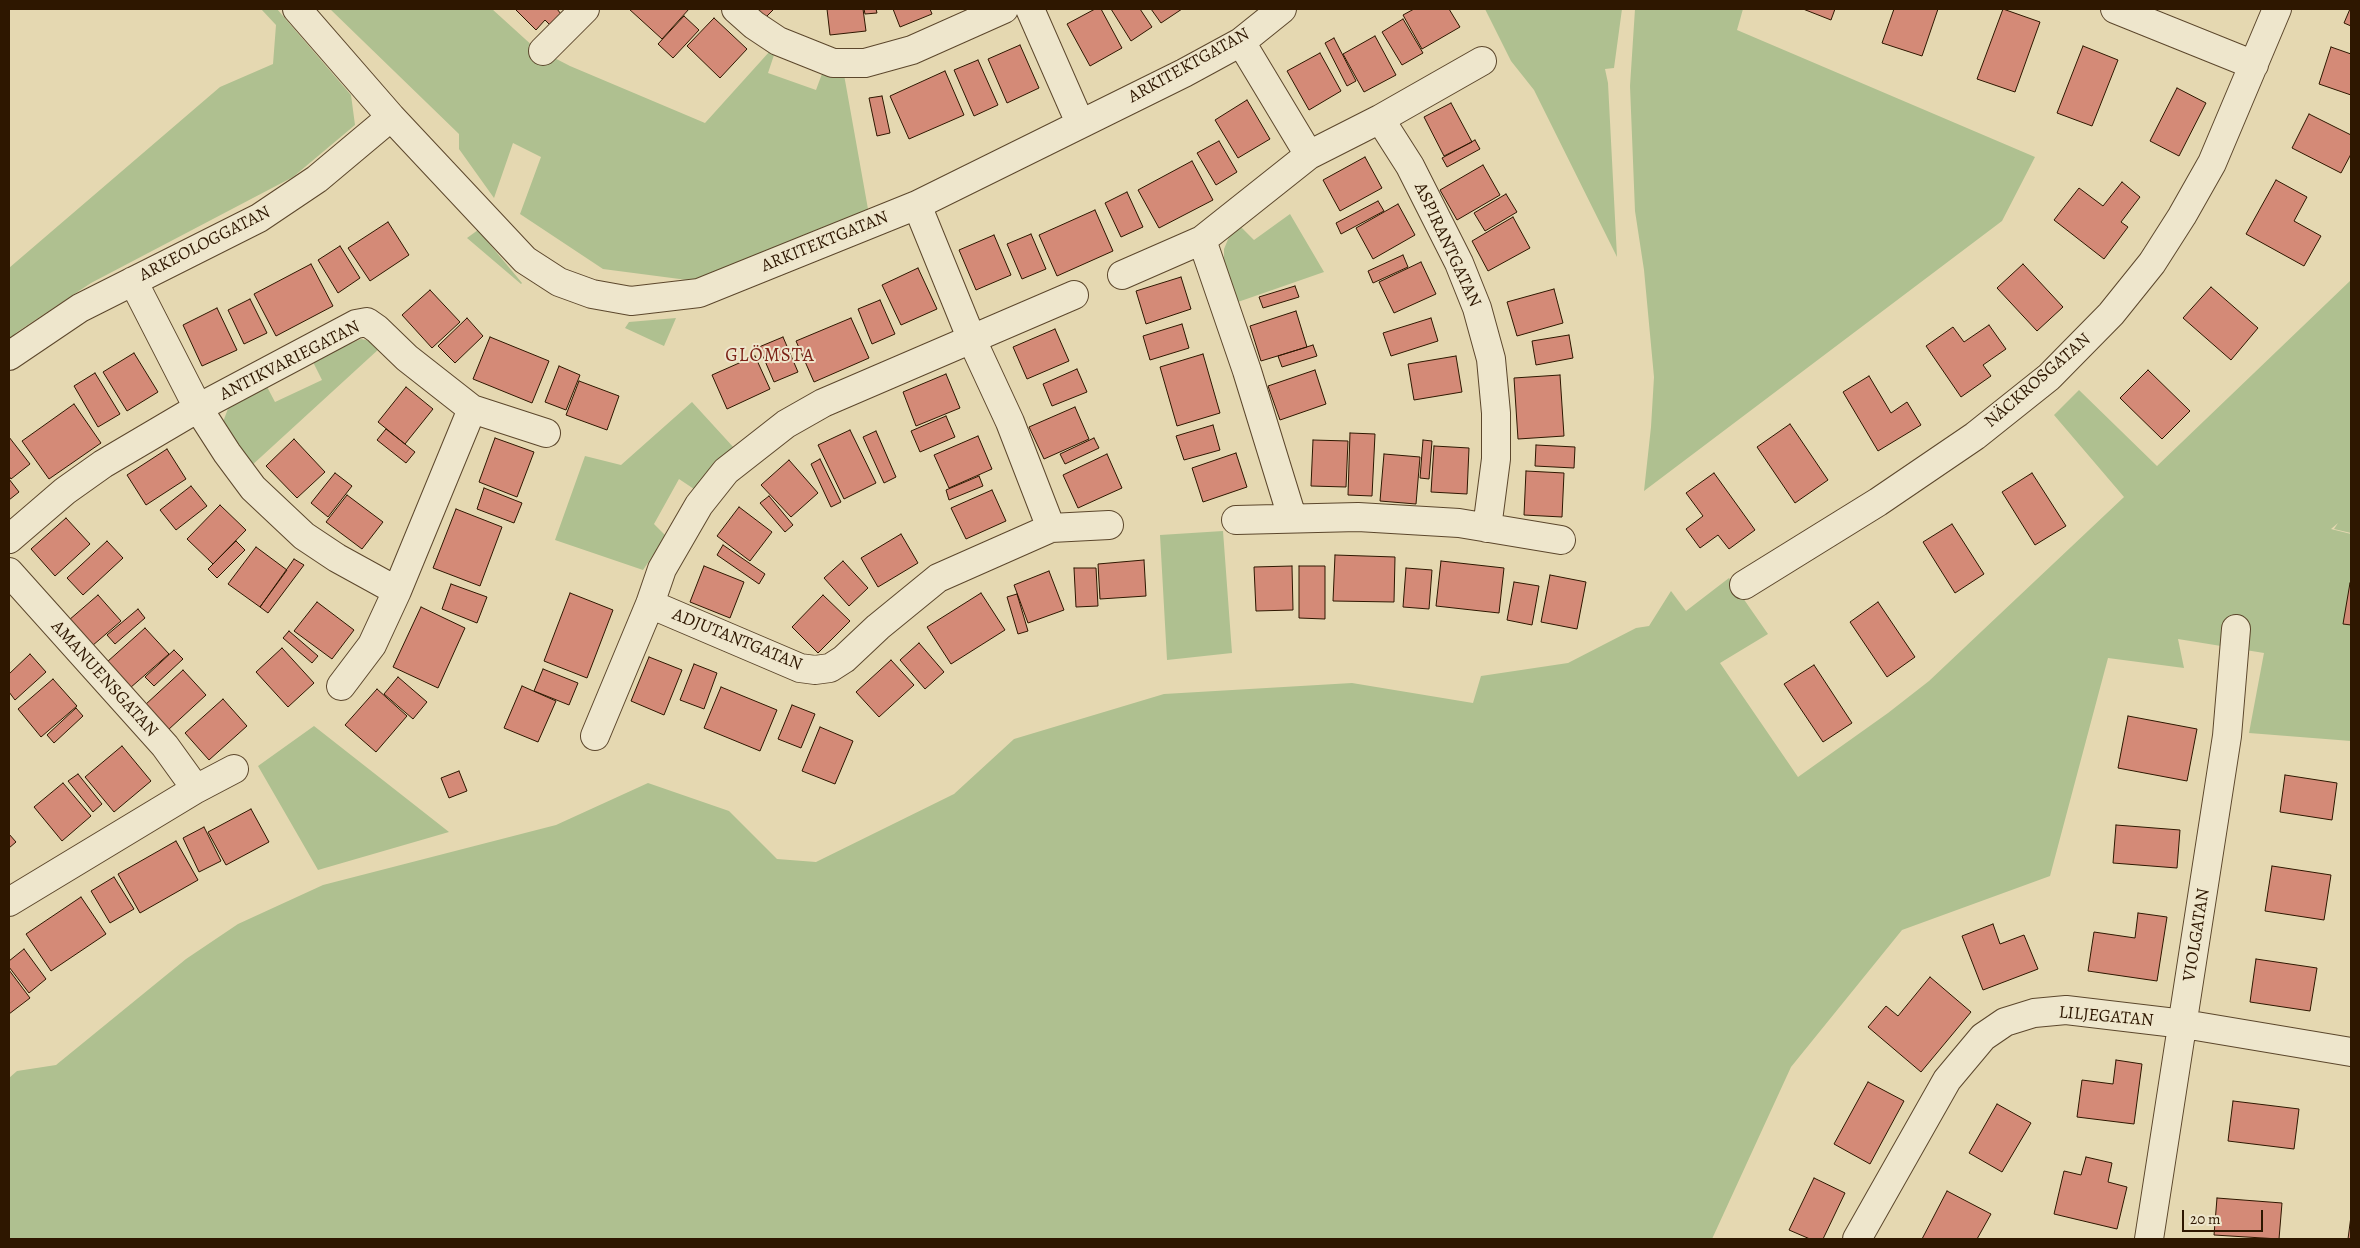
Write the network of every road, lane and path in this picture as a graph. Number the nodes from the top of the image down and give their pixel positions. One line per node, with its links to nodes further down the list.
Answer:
1 (297, 9): 13 (street, ARKITEKTGATAN)
2 (585, 9): 10 (street)
3 (736, 9): 4 (street)
4 (1004, 9)
5 (1030, 9): 15 (street)
6 (1282, 9): 9 (street, ARKITEKTGATAN)
7 (2114, 9): 12 (street)
8 (2277, 9): 12 (street, NÄCKROSGATAN)
9 (1241, 42): 15 (street, ARKITEKTGATAN); 16 (street)
10 (543, 51)
11 (1482, 61): 14 (street)
12 (2254, 65): 35 (street, NÄCKROSGATAN)
13 (392, 117): 17 (street, ARKITEKTGATAN); 20 (street, ARKEOLOGGATAN)
14 (1380, 119): 16 (street); 31 (street, ASPIRANTGATAN)
15 (1080, 124): 17 (street, ARKITEKTGATAN)
16 (1309, 155): 18 (street)
17 (917, 205): 22 (street)
18 (1202, 240): 19 (street); 27 (street)
19 (1122, 274)
20 (133, 281): 23 (street, ARKEOLOGGATAN); 24 (street, ANTIKVARIEGATAN)
21 (1074, 295): 22 (street)
22 (972, 340): 30 (street); 37 (street, ADJUTANTGATAN)
23 (9, 356)
24 (198, 408): 25 (street, ANTIKVARIEGATAN); 32 (street); 36 (street, ANTIKVARIEGATAN)
25 (472, 409): 26 (street, ANTIKVARIEGATAN); 36 (street)
26 (546, 433)
27 (1292, 517): 28 (street); 31 (street)
28 (1236, 520)
29 (1109, 525): 30 (street, ADJUTANTGATAN)
30 (1051, 528): 37 (street, ADJUTANTGATAN)
31 (1487, 528): 33 (street)
32 (9, 539)
33 (1561, 540)
34 (9, 572): 42 (street, AMANUENSGATAN)
35 (1744, 585)
36 (397, 591): 39 (street)
37 (650, 604): 40 (street, ADJUTANTGATAN)
38 (2236, 629): 44 (street, VIOLGATAN)
39 (341, 686)
40 (595, 736)
41 (234, 769): 42 (street)
42 (196, 789): 43 (street)
43 (9, 902)
44 (2184, 1024): 45 (street, LILJEGATAN); 46 (street, LILJEGATAN); 47 (street, VIOLGATAN)
45 (2351, 1052)
46 (1857, 1239)
47 (2150, 1239)

